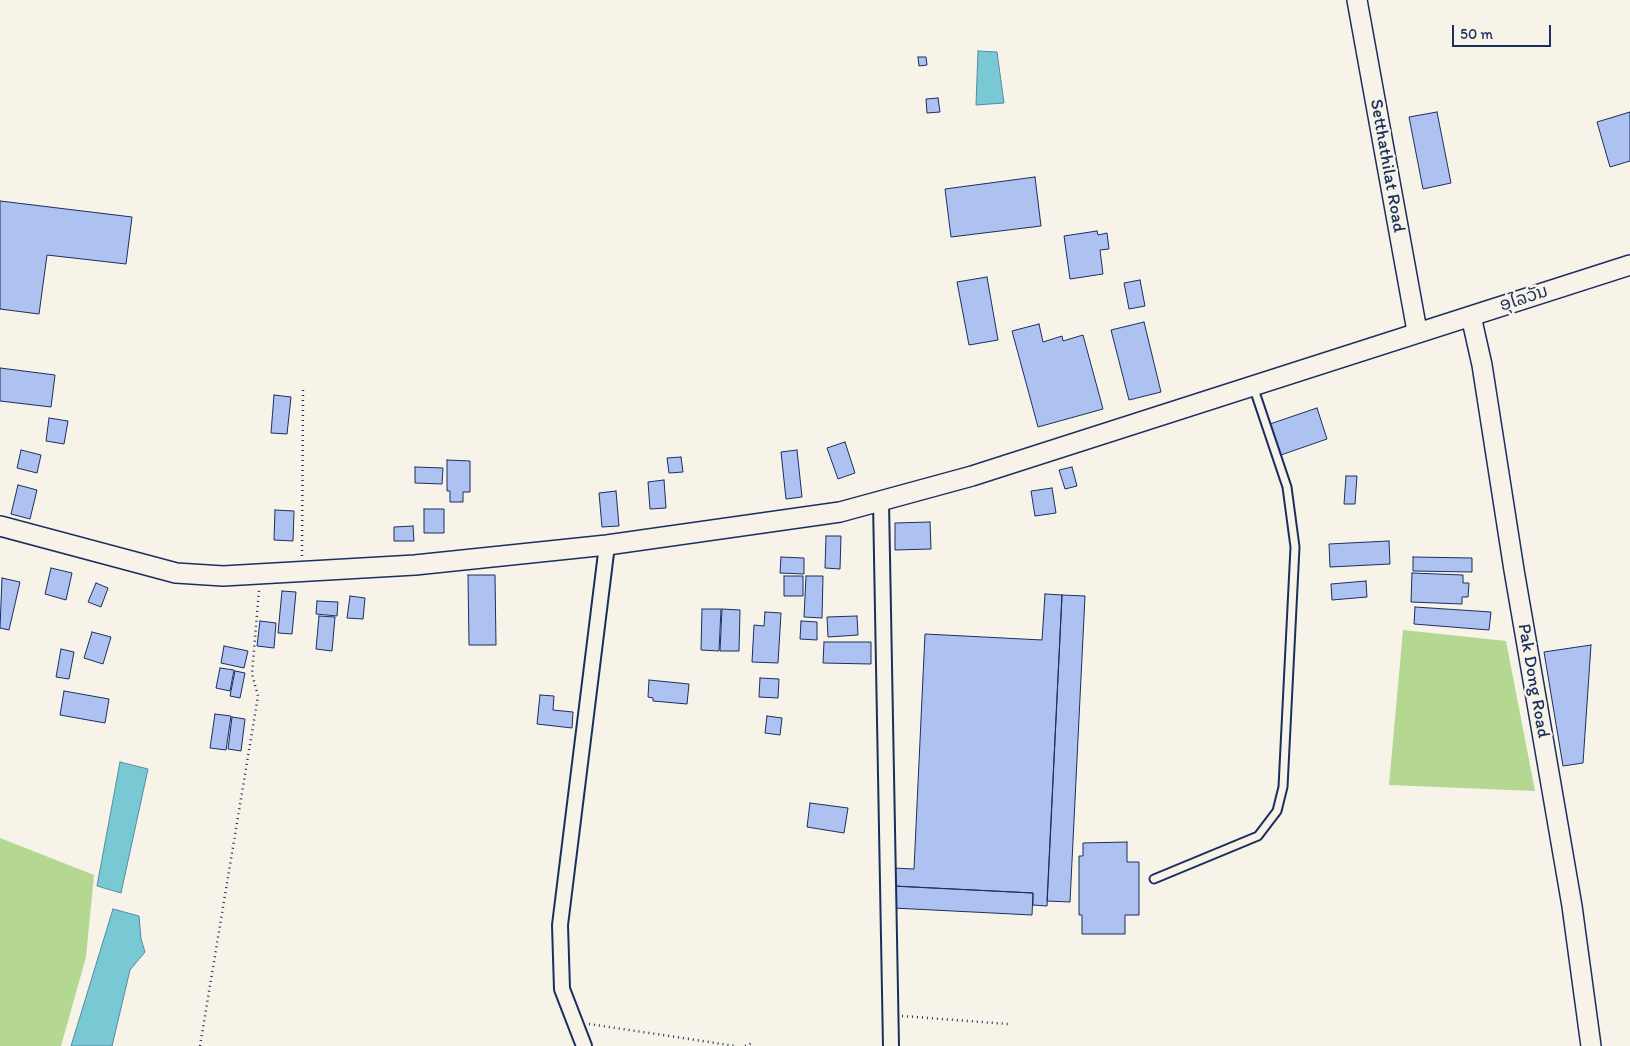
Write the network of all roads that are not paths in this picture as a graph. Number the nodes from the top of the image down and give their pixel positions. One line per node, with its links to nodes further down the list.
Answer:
1 (1357, 0): 4 (street, Setthathilat Road)
2 (1630, 265): 3 (street, ອຸໄລວັນ)
3 (1471, 316): 4 (street, ອຸໄລວັນ); 12 (street, Pak Dong Road)
4 (1417, 332): 5 (street, ອຸໄລວັນ)
5 (1253, 386): 6 (street, ອຸໄລວັນ); 9 (lane)
6 (881, 502): 8 (street, ອຸໄລວັນ); 11 (street)
7 (0, 526): 8 (street, ອຸໄລວັນ)
8 (607, 545): 10 (street)
9 (1154, 879)
10 (584, 1046)
11 (891, 1046)
12 (1591, 1046)

